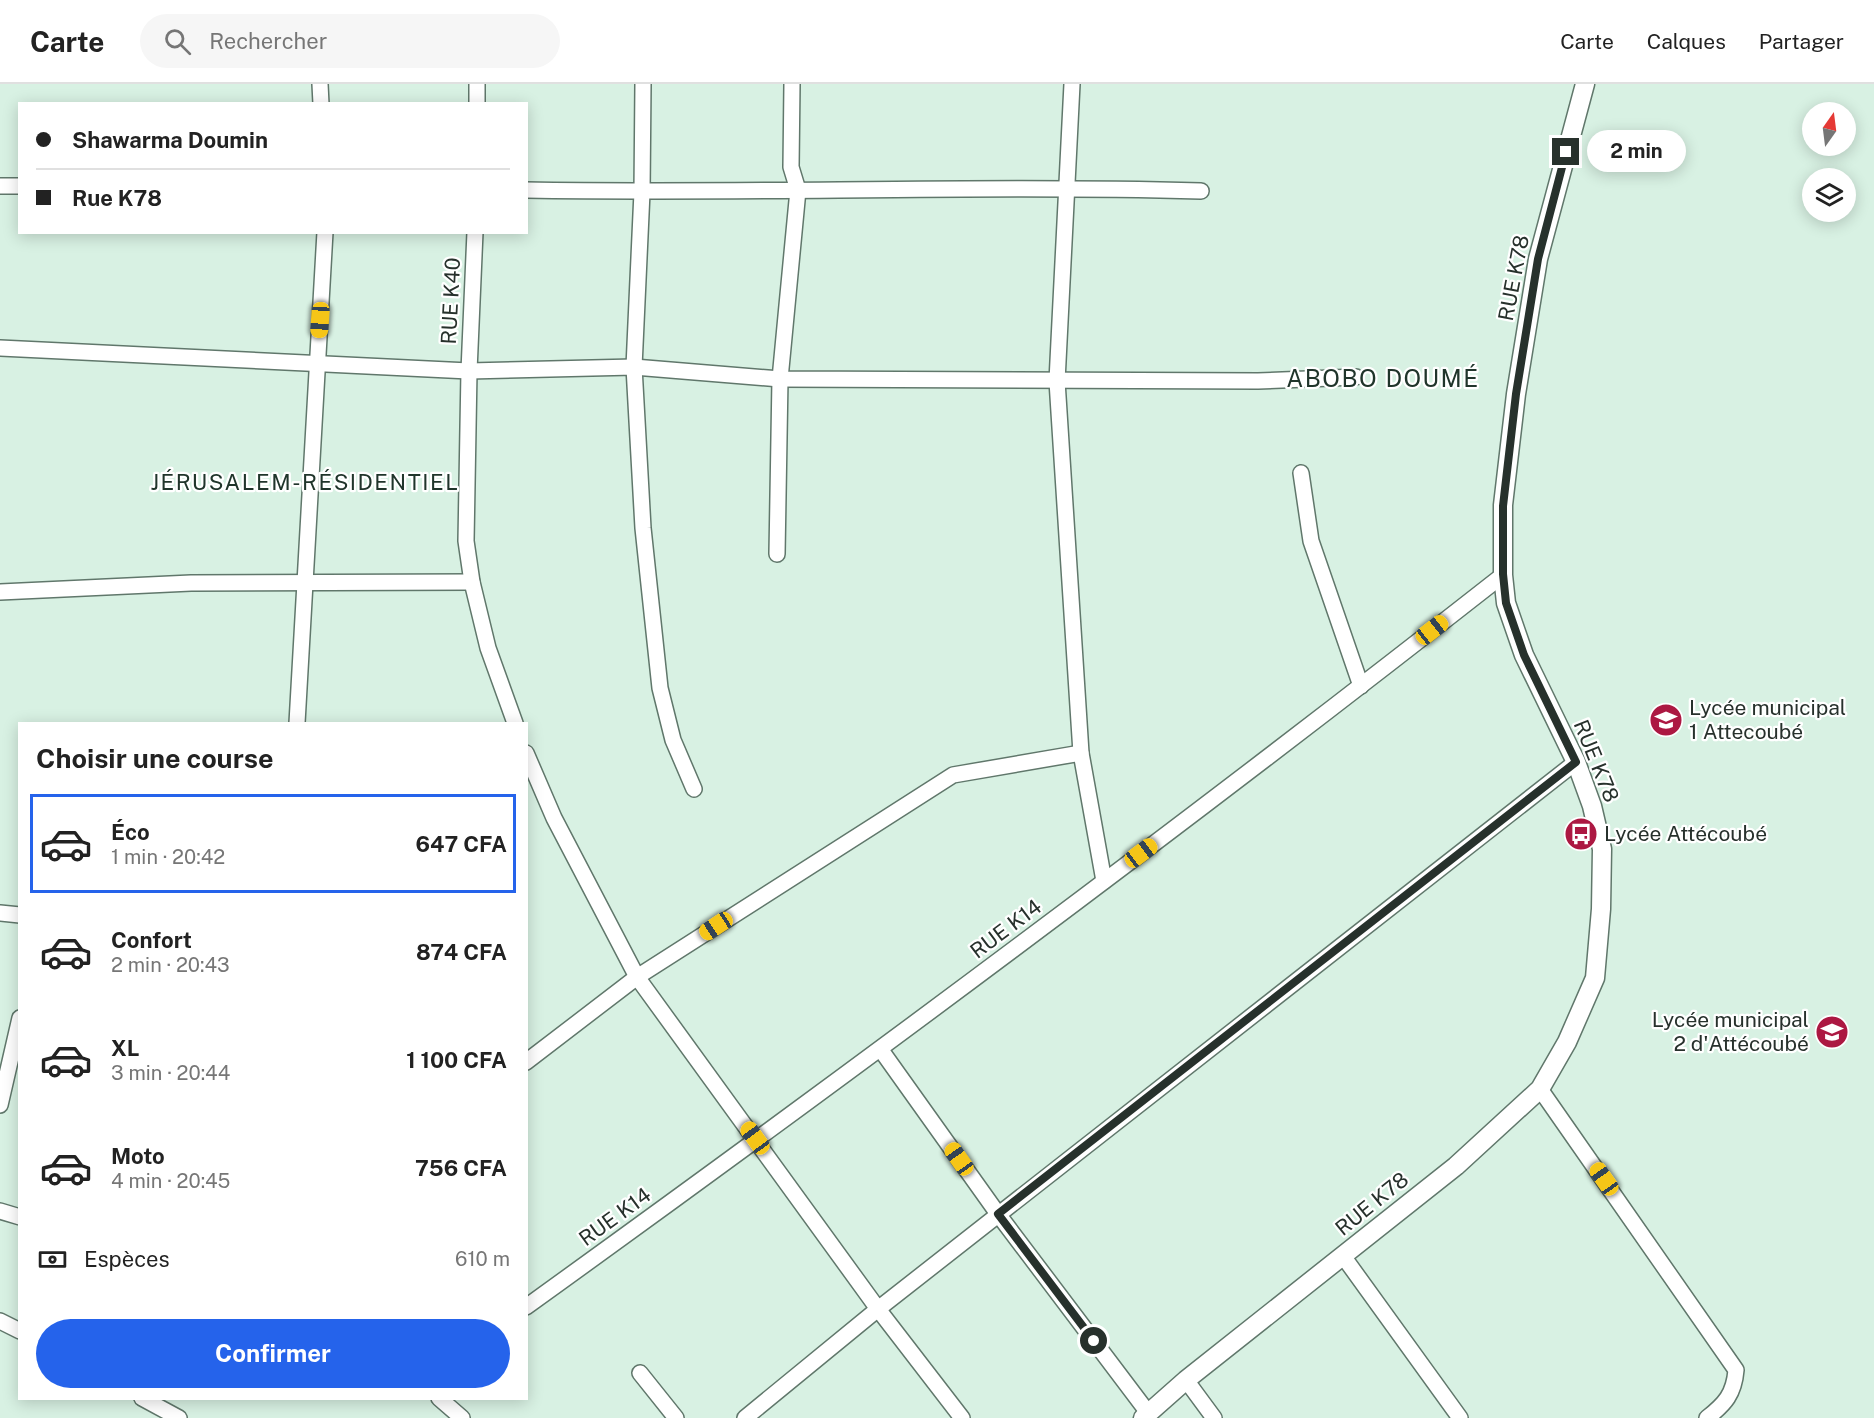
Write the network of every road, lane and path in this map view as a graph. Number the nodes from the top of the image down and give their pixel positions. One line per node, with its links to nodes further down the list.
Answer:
1 (320, 84): 7 (street)
2 (477, 84): 8 (street)
3 (643, 84): 15 (street)
4 (792, 84): 13 (street)
5 (1072, 84): 11 (street)
6 (1585, 84): 27 (street, RUE K78)
7 (321, 102)
8 (477, 102)
9 (0, 186): 10 (street)
10 (18, 186)
11 (1067, 188): 13 (street); 14 (street); 24 (street)
12 (528, 190): 15 (street)
13 (798, 190): 15 (street); 23 (street)
14 (1201, 191)
15 (642, 192): 20 (street)
16 (325, 234): 19 (street)
17 (475, 234): 21 (street, RUE K40)
18 (0, 348): 19 (street)
19 (317, 363): 21 (street); 28 (street)
20 (634, 367): 21 (street); 23 (street); 37 (street)
21 (469, 371): 29 (street, RUE K40)
22 (1356, 377): 24 (street)
23 (780, 379): 24 (street); 26 (street)
24 (1057, 381): 34 (street)
25 (1301, 473): 31 (street)
26 (777, 554)
27 (1503, 574): 31 (street, RUE K14); 36 (street, RUE K78)
28 (306, 581): 29 (street); 30 (street); 32 (street)
29 (472, 582): 33 (street, RUE K40)
30 (0, 592)
31 (1361, 686): 38 (street, RUE K14)
32 (297, 722)
33 (515, 722)
34 (1081, 753): 38 (street); 41 (street)
35 (528, 758): 41 (street)
36 (1576, 762): 45 (street, RUE K78); 49 (street)
37 (694, 789)
38 (1104, 881): 43 (street, RUE K14)
39 (0, 913): 40 (street)
40 (18, 915)
41 (637, 977): 44 (street); 47 (street)
42 (18, 1027): 46 (street)
43 (881, 1050): 47 (street, RUE K14); 49 (street)
44 (528, 1060)
45 (1540, 1089): 51 (street, RUE K78); 68 (street)
46 (0, 1105)
47 (755, 1138): 52 (street, RUE K14); 53 (street)
48 (0, 1211): 50 (street)
49 (998, 1214): 53 (street); 60 (street)
50 (18, 1216)
51 (1343, 1256): 57 (street, RUE K78); 67 (street)
52 (528, 1306)
53 (878, 1309): 64 (street); 65 (street)
54 (0, 1321): 55 (street)
55 (18, 1330)
56 (640, 1373): 63 (street)
57 (1186, 1380): 60 (street, RUE K78); 66 (street)
58 (146, 1400): 61 (street)
59 (441, 1400): 62 (street)
60 (1146, 1416)
61 (179, 1418)
62 (462, 1418)
63 (676, 1418)
64 (745, 1418)
65 (962, 1418)
66 (1214, 1418)
67 (1460, 1418)
68 (1707, 1418)

